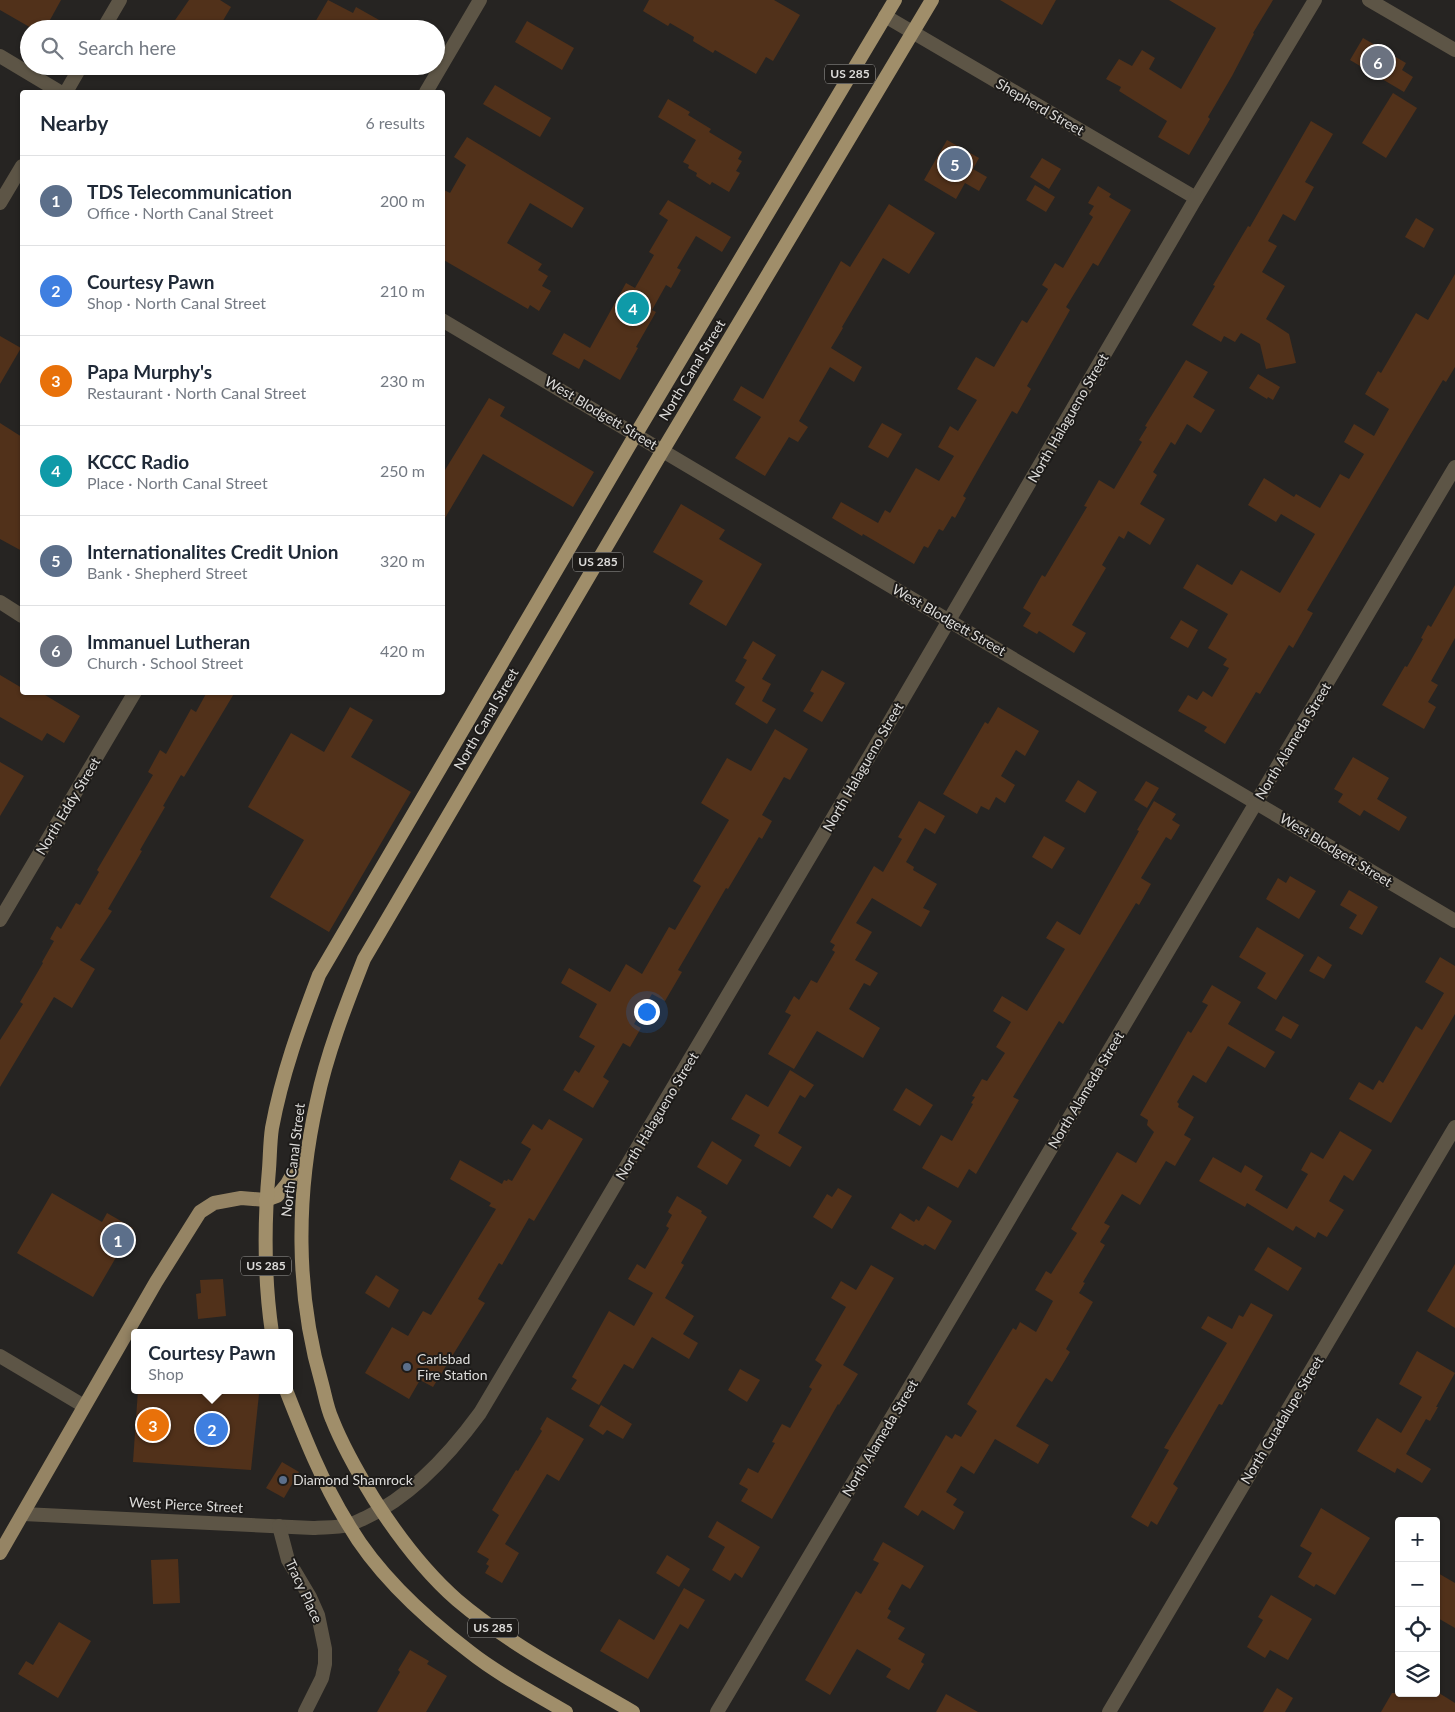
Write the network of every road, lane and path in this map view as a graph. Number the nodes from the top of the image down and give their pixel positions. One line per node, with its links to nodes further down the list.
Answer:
1 (120, 0): 8 (street)
2 (480, 0): 12 (street)
3 (895, 0): 7 (highway, North Canal Street / US 285)
4 (932, 0): 9 (highway, North Canal Street / US 285)
5 (1315, 0): 21 (street, North Halagueno Street)
6 (1369, 0): 10 (street)
7 (885, 16): 9 (street, Shepherd Street); 24 (highway, North Canal Street / US 285)
8 (108, 20)
9 (913, 32): 21 (street, Shepherd Street); 25 (highway, North Canal Street / US 285)
10 (1455, 50)
11 (0, 56): 13 (street)
12 (445, 60)
13 (20, 68)
14 (32, 75): 17 (street)
15 (76, 75): 18 (street)
16 (436, 75): 19 (street)
17 (57, 90)
18 (67, 90)
19 (427, 90)
20 (20, 169): 22 (street)
21 (1196, 198): 29 (street, North Halagueno Street)
22 (0, 203)
23 (445, 322): 24 (street, West Blodgett Street)
24 (636, 434): 25 (street, West Blodgett Street); 36 (highway, North Canal Street / US 285)
25 (663, 450): 29 (street, West Blodgett Street); 35 (highway, North Canal Street / US 285)
26 (1455, 466): 31 (street, North Alameda Street)
27 (0, 602): 28 (street)
28 (20, 615)
29 (950, 620): 31 (street, West Blodgett Street); 41 (street, North Halagueno Street)
30 (133, 695): 32 (street, North Eddy Street)
31 (1257, 802): 33 (street, West Blodgett Street); 49 (street, North Alameda Street)
32 (0, 920)
33 (1455, 920)
34 (1455, 1127): 50 (street, North Guadalupe Street)
35 (309, 1143): 36 (highway); 41 (highway, North Canal Street / US 285)
36 (266, 1200): 37 (highway, North Canal Street / US 285); 40 (main road, North Canal Street)
37 (272, 1329)
38 (0, 1356): 40 (street)
39 (288, 1394): 43 (highway, US 285)
40 (84, 1406): 42 (main road, North Canal Street)
41 (381, 1510): 43 (street, West Pierce Street); 48 (highway, US 285)
42 (23, 1514): 44 (street, West Pierce Street); 45 (main road, North Canal Street)
43 (348, 1525): 44 (street, West Pierce Street); 47 (highway, US 285)
44 (279, 1526): 46 (street, Tracy Place)
45 (0, 1553)
46 (305, 1712)
47 (566, 1712)
48 (633, 1712)
49 (717, 1712)
50 (1109, 1712)

